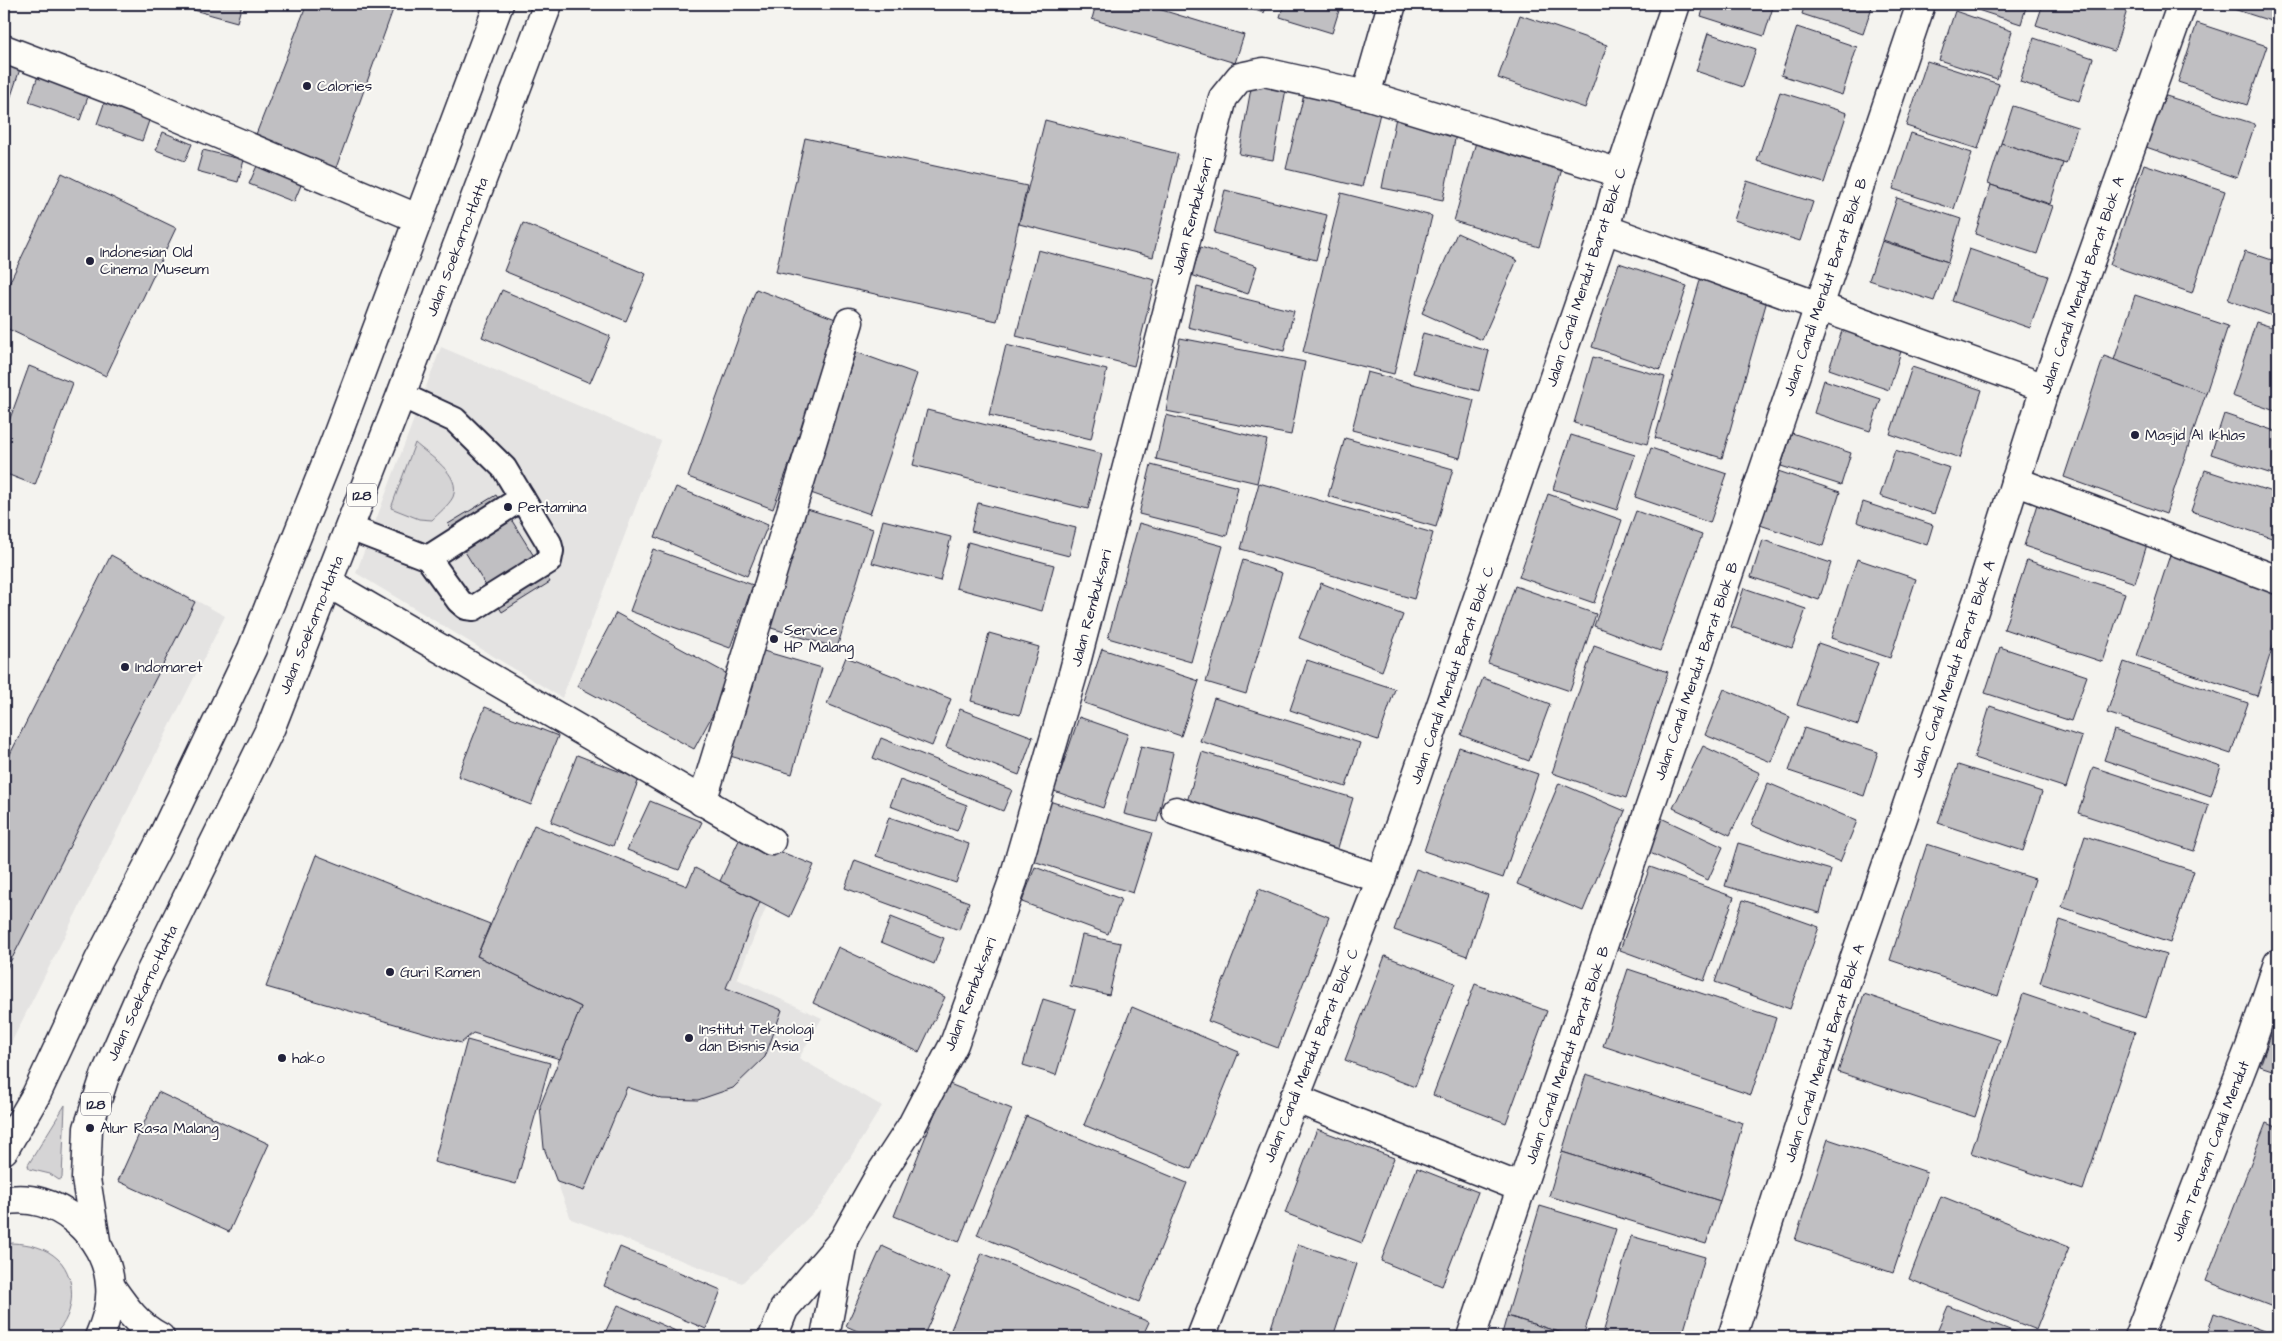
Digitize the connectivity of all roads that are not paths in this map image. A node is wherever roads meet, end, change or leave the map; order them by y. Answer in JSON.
{"nodes":[{"id":1,"x":499,"y":4,"type":"edge"},
{"id":2,"x":548,"y":4,"type":"edge"},
{"id":3,"x":1392,"y":4,"type":"edge"},
{"id":4,"x":1676,"y":4,"type":"edge"},
{"id":5,"x":1921,"y":4,"type":"edge"},
{"id":6,"x":2182,"y":4,"type":"edge"},
{"id":7,"x":4,"y":49,"type":"edge"},
{"id":8,"x":1366,"y":95,"type":"junction"},
{"id":9,"x":1620,"y":173,"type":"junction"},
{"id":10,"x":418,"y":218,"type":"junction"},
{"id":11,"x":1605,"y":229,"type":"junction"},
{"id":12,"x":1818,"y":307,"type":"junction"},
{"id":13,"x":849,"y":322,"type":"dead end"},
{"id":14,"x":2045,"y":388,"type":"junction"},
{"id":15,"x":401,"y":395,"type":"junction"},
{"id":16,"x":2015,"y":480,"type":"junction"},
{"id":17,"x":522,"y":498,"type":"junction"},
{"id":18,"x":350,"y":528,"type":"junction"},
{"id":19,"x":428,"y":558,"type":"junction"},
{"id":20,"x":2278,"y":580,"type":"edge"},
{"id":21,"x":328,"y":583,"type":"junction"},
{"id":22,"x":702,"y":802,"type":"junction"},
{"id":23,"x":1176,"y":811,"type":"dead end"},
{"id":24,"x":771,"y":841,"type":"dead end"},
{"id":25,"x":1381,"y":879,"type":"junction"},
{"id":26,"x":2278,"y":963,"type":"edge"},
{"id":27,"x":1294,"y":1098,"type":"junction"},
{"id":28,"x":4,"y":1150,"type":"edge"},
{"id":29,"x":1522,"y":1188,"type":"junction"},
{"id":30,"x":4,"y":1201,"type":"edge"},
{"id":31,"x":843,"y":1240,"type":"junction"},
{"id":32,"x":96,"y":1241,"type":"junction"},
{"id":33,"x":111,"y":1287,"type":"junction"},
{"id":34,"x":99,"y":1337,"type":"edge"},
{"id":35,"x":160,"y":1337,"type":"edge"},
{"id":36,"x":772,"y":1337,"type":"edge"},
{"id":37,"x":824,"y":1337,"type":"edge"},
{"id":38,"x":1201,"y":1337,"type":"edge"},
{"id":39,"x":1471,"y":1337,"type":"edge"},
{"id":40,"x":1732,"y":1337,"type":"edge"},
{"id":41,"x":2138,"y":1337,"type":"edge"}],
"edges":[{"from":1,"to":10,"type":"street"},
{"from":2,"to":15,"type":"street","name":"Jalan Soekarno-Hatta","number":"128"},
{"from":3,"to":8,"type":"street"},
{"from":4,"to":9,"type":"street","name":"Jalan Candi Mendut Barat Blok C"},
{"from":5,"to":12,"type":"street","name":"Jalan Candi Mendut Barat Blok B"},
{"from":6,"to":14,"type":"street","name":"Jalan Candi Mendut Barat Blok A"},
{"from":7,"to":10,"type":"street"},
{"from":8,"to":9,"type":"street","name":"Jalan Rembuksari"},
{"from":8,"to":31,"type":"street","name":"Jalan Rembuksari"},
{"from":9,"to":11,"type":"street","name":"Jalan Candi Mendut Barat Blok C"},
{"from":10,"to":28,"type":"street"},
{"from":11,"to":12,"type":"street"},
{"from":11,"to":25,"type":"street","name":"Jalan Candi Mendut Barat Blok C"},
{"from":12,"to":14,"type":"street"},
{"from":12,"to":29,"type":"street","name":"Jalan Candi Mendut Barat Blok B"},
{"from":13,"to":22,"type":"street"},
{"from":14,"to":16,"type":"street","name":"Jalan Candi Mendut Barat Blok A"},
{"from":15,"to":17,"type":"lane"},
{"from":15,"to":18,"type":"street","name":"Jalan Soekarno-Hatta","number":"128"},
{"from":16,"to":20,"type":"street"},
{"from":16,"to":40,"type":"street","name":"Jalan Candi Mendut Barat Blok A"},
{"from":17,"to":19,"type":"lane"},
{"from":17,"to":19,"type":"lane"},
{"from":18,"to":19,"type":"lane"},
{"from":18,"to":21,"type":"street","name":"Jalan Soekarno-Hatta","number":"128"},
{"from":21,"to":22,"type":"street"},
{"from":21,"to":32,"type":"street","name":"Jalan Soekarno-Hatta","number":"128"},
{"from":22,"to":24,"type":"street"},
{"from":23,"to":25,"type":"street"},
{"from":25,"to":27,"type":"street","name":"Jalan Candi Mendut Barat Blok C"},
{"from":26,"to":41,"type":"street","name":"Jalan Terusan Candi Mendut"},
{"from":27,"to":29,"type":"street"},
{"from":27,"to":38,"type":"street","name":"Jalan Candi Mendut Barat Blok C"},
{"from":29,"to":39,"type":"street","name":"Jalan Candi Mendut Barat Blok B"},
{"from":30,"to":32,"type":"street","name":"Jalan Soekarno-Hatta","number":"128"},
{"from":31,"to":36,"type":"street","name":"Jalan Rembuksari"},
{"from":31,"to":37,"type":"street","name":"Jalan Rembuksari"},
{"from":32,"to":33,"type":"street","name":"Jalan Soekarno-Hatta","number":"128"},
{"from":33,"to":34,"type":"street","name":"Jalan Soekarno-Hatta","number":"128"},
{"from":33,"to":35,"type":"street","name":"Jalan Soekarno-Hatta","number":"128"}]}
